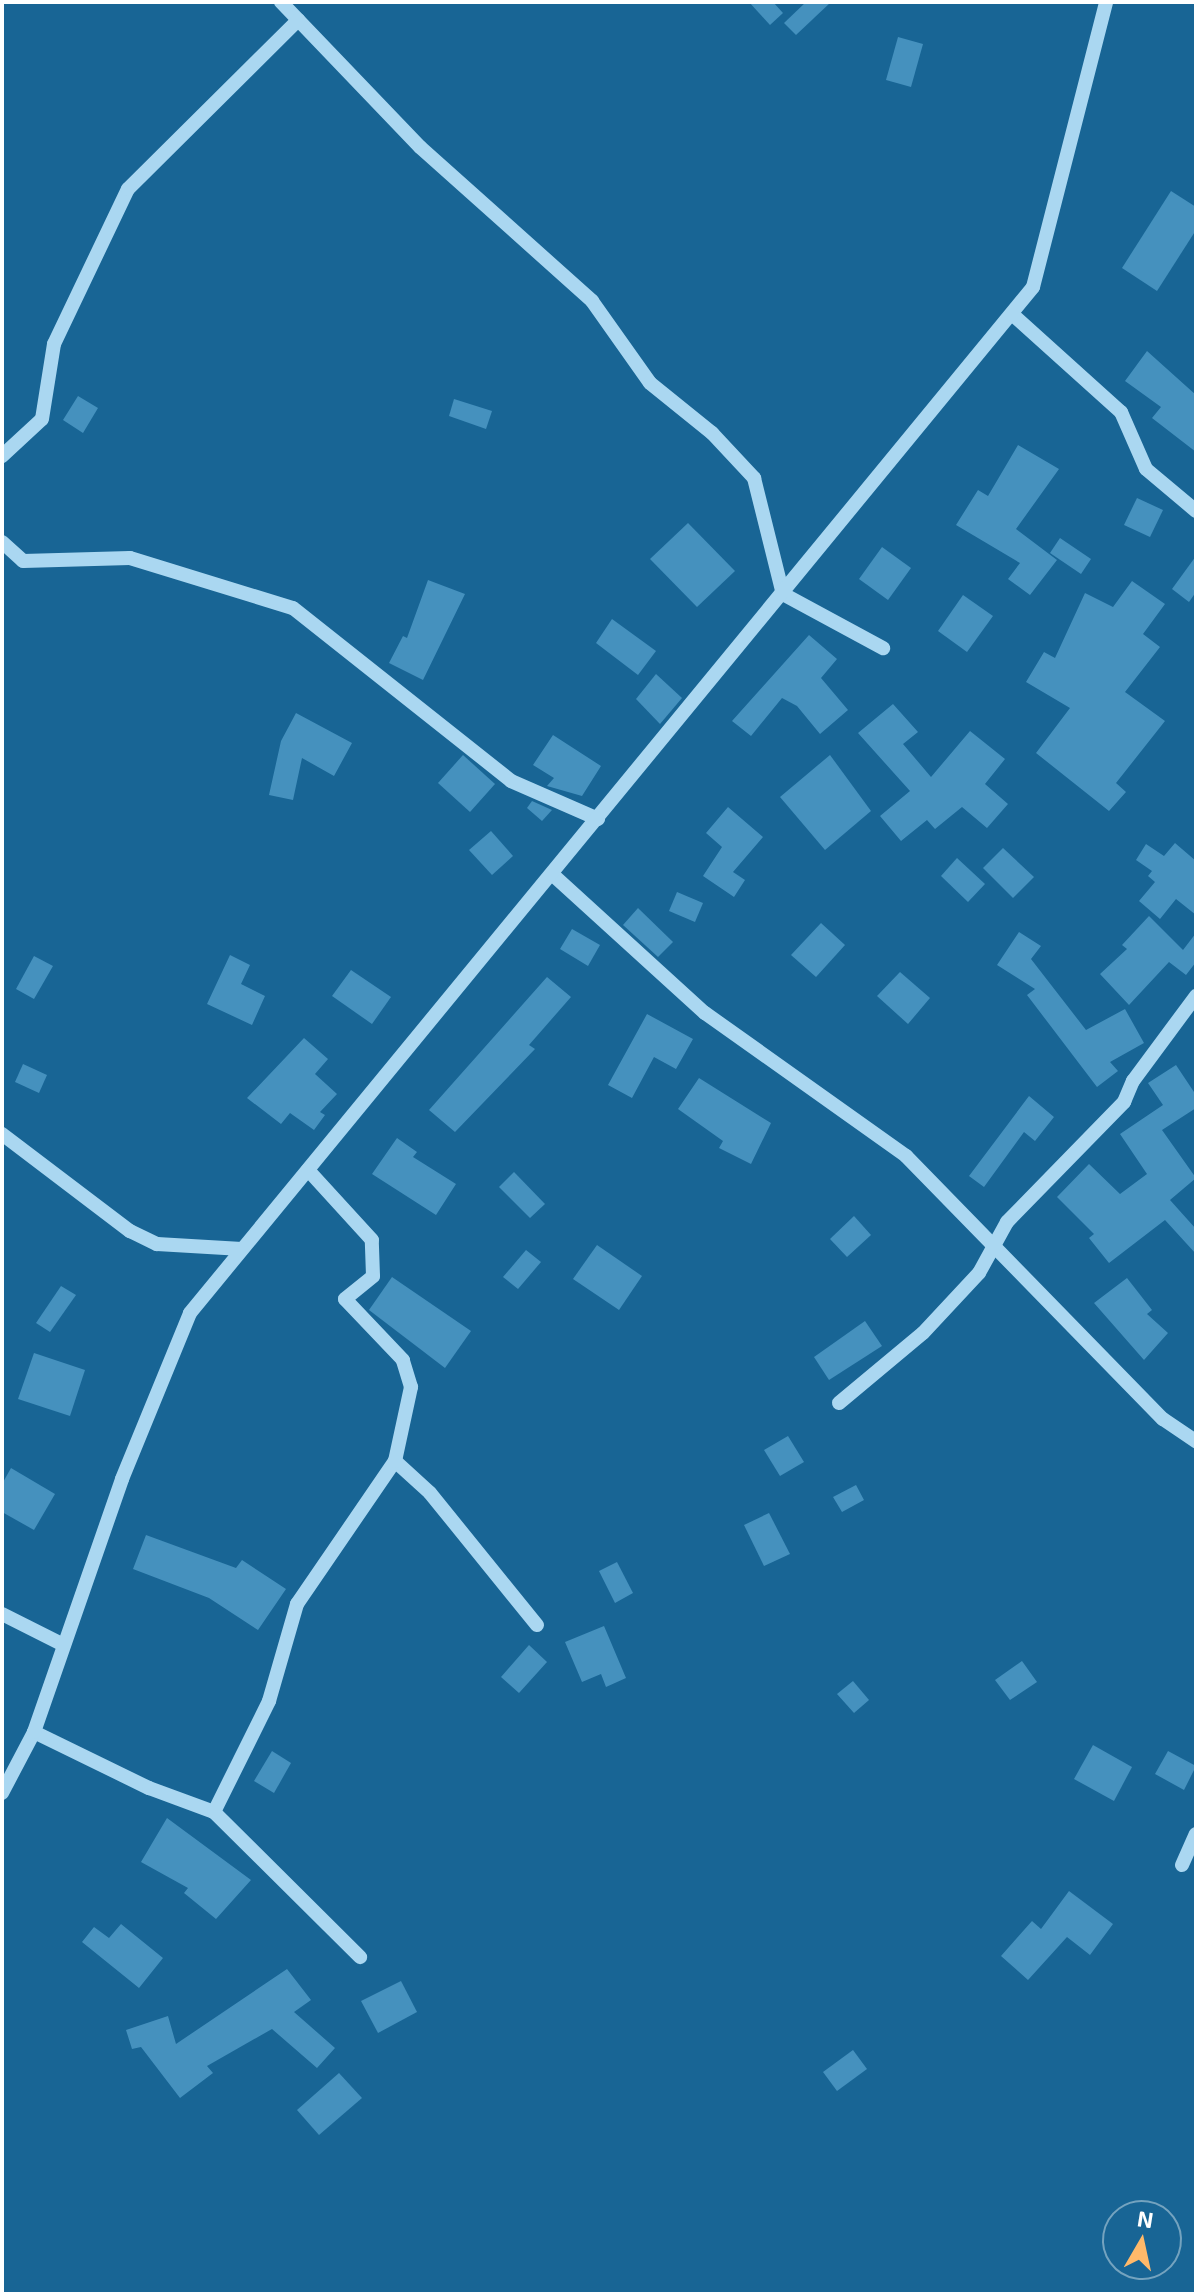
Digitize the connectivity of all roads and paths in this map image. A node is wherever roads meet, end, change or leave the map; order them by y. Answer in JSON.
{"nodes":[{"id":1,"x":281,"y":2,"type":"edge"},
{"id":2,"x":1106,"y":2,"type":"edge"},
{"id":3,"x":298,"y":20,"type":"junction"},
{"id":4,"x":1012,"y":314,"type":"junction"},
{"id":5,"x":2,"y":456,"type":"edge"},
{"id":6,"x":1196,"y":511,"type":"edge"},
{"id":7,"x":2,"y":542,"type":"edge"},
{"id":8,"x":783,"y":594,"type":"junction"},
{"id":9,"x":883,"y":648,"type":"dead end"},
{"id":10,"x":598,"y":819,"type":"junction"},
{"id":11,"x":552,"y":874,"type":"junction"},
{"id":12,"x":1196,"y":996,"type":"edge"},
{"id":13,"x":2,"y":1134,"type":"edge"},
{"id":14,"x":308,"y":1170,"type":"junction"},
{"id":15,"x":991,"y":1245,"type":"junction"},
{"id":16,"x":242,"y":1249,"type":"junction"},
{"id":17,"x":839,"y":1403,"type":"dead end"},
{"id":18,"x":1196,"y":1441,"type":"edge"},
{"id":19,"x":395,"y":1461,"type":"junction"},
{"id":20,"x":2,"y":1614,"type":"edge"},
{"id":21,"x":537,"y":1625,"type":"dead end"},
{"id":22,"x":64,"y":1645,"type":"junction"},
{"id":23,"x":34,"y":1732,"type":"junction"},
{"id":24,"x":2,"y":1793,"type":"edge"},
{"id":25,"x":214,"y":1812,"type":"junction"},
{"id":26,"x":1196,"y":1834,"type":"edge"},
{"id":27,"x":1182,"y":1865,"type":"dead end"},
{"id":28,"x":360,"y":1957,"type":"dead end"}],
"edges":[{"from":1,"to":3,"type":"street"},
{"from":2,"to":4,"type":"street"},
{"from":3,"to":5,"type":"street"},
{"from":3,"to":8,"type":"street"},
{"from":4,"to":6,"type":"street"},
{"from":4,"to":8,"type":"street"},
{"from":7,"to":10,"type":"street"},
{"from":8,"to":9,"type":"street"},
{"from":8,"to":10,"type":"street"},
{"from":10,"to":11,"type":"street"},
{"from":11,"to":14,"type":"street"},
{"from":11,"to":15,"type":"street"},
{"from":12,"to":15,"type":"street"},
{"from":13,"to":16,"type":"street"},
{"from":14,"to":16,"type":"street"},
{"from":14,"to":19,"type":"street"},
{"from":15,"to":17,"type":"street"},
{"from":15,"to":18,"type":"street"},
{"from":16,"to":22,"type":"street"},
{"from":19,"to":21,"type":"street"},
{"from":19,"to":25,"type":"street"},
{"from":20,"to":22,"type":"street"},
{"from":22,"to":23,"type":"street"},
{"from":23,"to":24,"type":"street"},
{"from":23,"to":25,"type":"street"},
{"from":25,"to":28,"type":"street"},
{"from":26,"to":27,"type":"street"}]}
